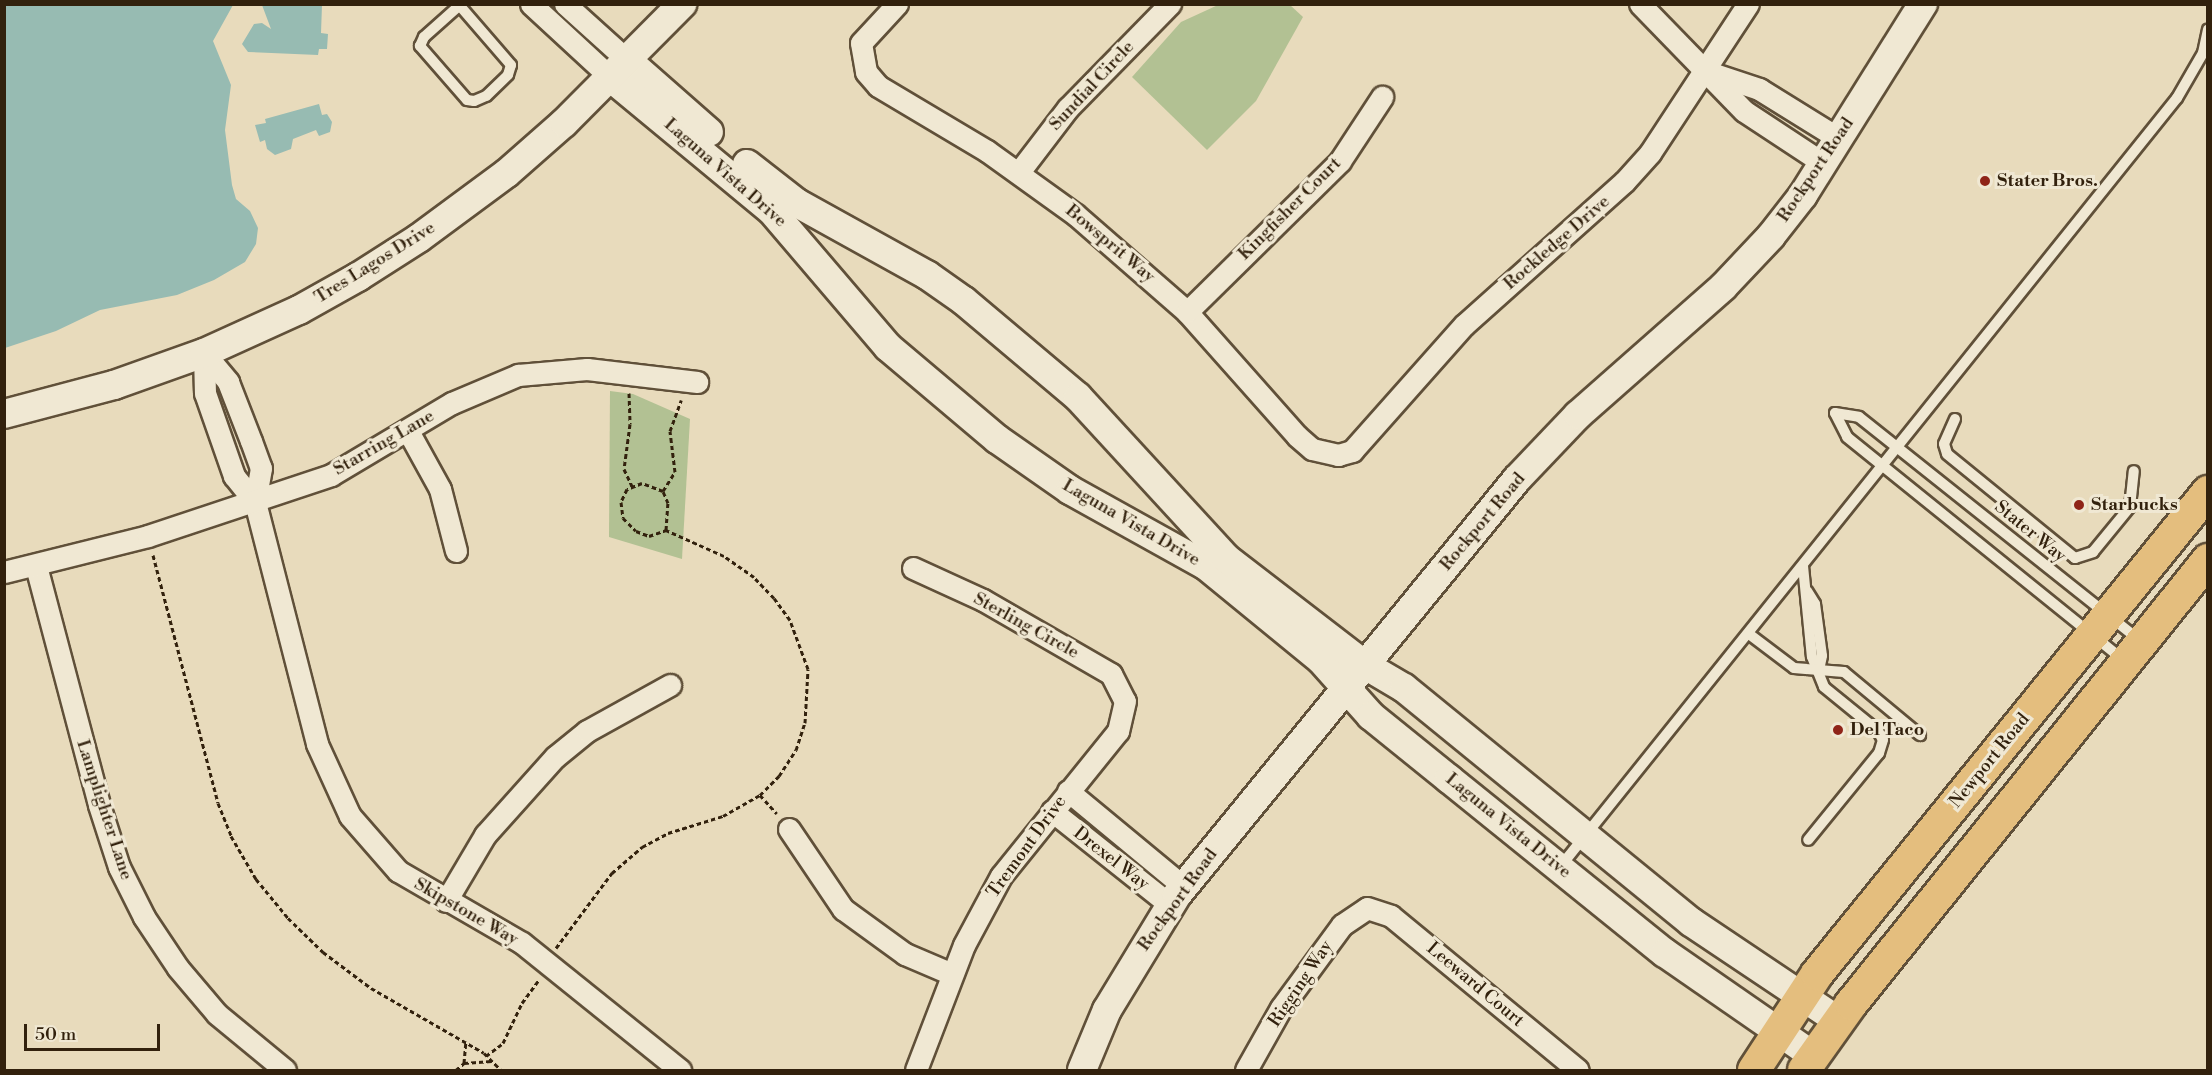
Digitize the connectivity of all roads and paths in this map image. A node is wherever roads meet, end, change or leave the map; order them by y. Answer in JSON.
{"nodes":[{"id":1,"x":531,"y":4,"type":"edge"},
{"id":2,"x":565,"y":4,"type":"edge"},
{"id":3,"x":682,"y":4,"type":"edge"},
{"id":4,"x":897,"y":4,"type":"edge"},
{"id":5,"x":1170,"y":4,"type":"edge"},
{"id":6,"x":1640,"y":4,"type":"edge"},
{"id":7,"x":1748,"y":4,"type":"edge"},
{"id":8,"x":1923,"y":4,"type":"edge"},
{"id":9,"x":460,"y":5,"type":"edge"},
{"id":10,"x":2208,"y":30,"type":"edge"},
{"id":11,"x":2205,"y":52,"type":"edge"},
{"id":12,"x":619,"y":69,"type":"junction"},
{"id":13,"x":1706,"y":72,"type":"junction"},
{"id":14,"x":1382,"y":97,"type":"dead end"},
{"id":15,"x":1774,"y":99,"type":"junction"},
{"id":16,"x":1760,"y":121,"type":"junction"},
{"id":17,"x":1838,"y":138,"type":"junction"},
{"id":18,"x":1823,"y":163,"type":"junction"},
{"id":19,"x":1018,"y":172,"type":"junction"},
{"id":20,"x":1187,"y":312,"type":"junction"},
{"id":21,"x":204,"y":353,"type":"junction"},
{"id":22,"x":628,"y":374,"type":"junction"},
{"id":23,"x":692,"y":382,"type":"joint"},
{"id":24,"x":4,"y":414,"type":"edge"},
{"id":25,"x":1954,"y":418,"type":"dead end"},
{"id":26,"x":408,"y":431,"type":"junction"},
{"id":27,"x":1897,"y":448,"type":"junction"},
{"id":28,"x":1338,"y":455,"type":"joint"},
{"id":29,"x":1884,"y":465,"type":"junction"},
{"id":30,"x":2134,"y":471,"type":"dead end"},
{"id":31,"x":632,"y":487,"type":"junction"},
{"id":32,"x":663,"y":491,"type":"junction"},
{"id":33,"x":2208,"y":492,"type":"edge"},
{"id":34,"x":255,"y":502,"type":"junction"},
{"id":35,"x":666,"y":530,"type":"junction"},
{"id":36,"x":148,"y":536,"type":"junction"},
{"id":37,"x":456,"y":551,"type":"dead end"},
{"id":38,"x":2208,"y":560,"type":"edge"},
{"id":39,"x":36,"y":566,"type":"junction"},
{"id":40,"x":1803,"y":566,"type":"junction"},
{"id":41,"x":913,"y":568,"type":"dead end"},
{"id":42,"x":4,"y":572,"type":"edge"},
{"id":43,"x":2100,"y":625,"type":"junction"},
{"id":44,"x":1749,"y":634,"type":"junction"},
{"id":45,"x":2134,"y":652,"type":"junction"},
{"id":46,"x":1365,"y":665,"type":"junction"},
{"id":47,"x":1819,"y":670,"type":"junction"},
{"id":48,"x":670,"y":685,"type":"dead end"},
{"id":49,"x":1346,"y":689,"type":"junction"},
{"id":50,"x":1125,"y":701,"type":"joint"},
{"id":51,"x":1920,"y":735,"type":"dead end"},
{"id":52,"x":1068,"y":791,"type":"junction"},
{"id":53,"x":760,"y":795,"type":"junction"},
{"id":54,"x":1052,"y":811,"type":"junction"},
{"id":55,"x":789,"y":829,"type":"joint"},
{"id":56,"x":1123,"y":836,"type":"junction"},
{"id":57,"x":1585,"y":836,"type":"junction"},
{"id":58,"x":1808,"y":840,"type":"dead end"},
{"id":59,"x":1107,"y":856,"type":"junction"},
{"id":60,"x":1559,"y":868,"type":"junction"},
{"id":61,"x":1177,"y":896,"type":"junction"},
{"id":62,"x":446,"y":901,"type":"junction"},
{"id":63,"x":1367,"y":908,"type":"joint"},
{"id":64,"x":548,"y":965,"type":"junction"},
{"id":65,"x":952,"y":974,"type":"junction"},
{"id":66,"x":1802,"y":996,"type":"junction"},
{"id":67,"x":1839,"y":1021,"type":"junction"},
{"id":68,"x":1776,"y":1033,"type":"junction"},
{"id":69,"x":466,"y":1041,"type":"junction"},
{"id":70,"x":486,"y":1056,"type":"junction"},
{"id":71,"x":492,"y":1061,"type":"junction"},
{"id":72,"x":464,"y":1063,"type":"junction"},
{"id":73,"x":1809,"y":1063,"type":"edge"},
{"id":74,"x":285,"y":1071,"type":"edge"},
{"id":75,"x":456,"y":1071,"type":"edge"},
{"id":76,"x":501,"y":1071,"type":"edge"},
{"id":77,"x":680,"y":1071,"type":"edge"},
{"id":78,"x":916,"y":1071,"type":"edge"},
{"id":79,"x":1082,"y":1071,"type":"edge"},
{"id":80,"x":1246,"y":1071,"type":"edge"},
{"id":81,"x":1578,"y":1071,"type":"edge"},
{"id":82,"x":1754,"y":1071,"type":"edge"}],
"edges":[{"from":1,"to":12,"type":"street","name":"Laguna Vista Drive"},
{"from":2,"to":12,"type":"street","name":"Laguna Vista Drive"},
{"from":3,"to":12,"type":"street","name":"Tres Lagos Drive"},
{"from":4,"to":19,"type":"street","name":"Bowsprit Way"},
{"from":5,"to":19,"type":"street","name":"Sundial Circle"},
{"from":6,"to":13,"type":"street"},
{"from":7,"to":13,"type":"street","name":"Rockledge Drive"},
{"from":8,"to":17,"type":"street","name":"Rockport Road"},
{"from":9,"to":9,"type":"lane"},
{"from":10,"to":11,"type":"lane"},
{"from":11,"to":27,"type":"lane"},
{"from":12,"to":21,"type":"street","name":"Tres Lagos Drive"},
{"from":12,"to":46,"type":"street","name":"Laguna Vista Drive"},
{"from":12,"to":49,"type":"street","name":"Laguna Vista Drive"},
{"from":13,"to":15,"type":"street"},
{"from":13,"to":16,"type":"street"},
{"from":13,"to":28,"type":"street","name":"Rockledge Drive"},
{"from":14,"to":20,"type":"street","name":"Kingfisher Court"},
{"from":15,"to":16,"type":"street"},
{"from":15,"to":17,"type":"street"},
{"from":16,"to":18,"type":"street"},
{"from":17,"to":18,"type":"street","name":"Rockport Road"},
{"from":18,"to":46,"type":"street","name":"Rockport Road"},
{"from":19,"to":20,"type":"street","name":"Bowsprit Way"},
{"from":20,"to":28,"type":"street","name":"Bowsprit Way"},
{"from":21,"to":24,"type":"street","name":"Tres Lagos Drive"},
{"from":21,"to":34,"type":"street","name":"Skipstone Way"},
{"from":22,"to":23,"type":"street","name":"Starring Lane"},
{"from":22,"to":26,"type":"street","name":"Starring Lane"},
{"from":22,"to":31,"type":"path"},
{"from":23,"to":32,"type":"path"},
{"from":25,"to":30,"type":"lane"},
{"from":26,"to":34,"type":"street","name":"Starring Lane"},
{"from":26,"to":37,"type":"street"},
{"from":27,"to":29,"type":"lane"},
{"from":27,"to":29,"type":"lane","name":"Stater Way"},
{"from":27,"to":43,"type":"lane","name":"Stater Way"},
{"from":29,"to":40,"type":"lane"},
{"from":29,"to":43,"type":"lane","name":"Stater Way"},
{"from":31,"to":32,"type":"path"},
{"from":31,"to":35,"type":"path"},
{"from":32,"to":35,"type":"path"},
{"from":33,"to":43,"type":"main road","name":"Newport Road"},
{"from":34,"to":36,"type":"street","name":"Starring Lane"},
{"from":34,"to":62,"type":"street","name":"Skipstone Way"},
{"from":35,"to":53,"type":"path"},
{"from":36,"to":39,"type":"street","name":"Starring Lane"},
{"from":36,"to":69,"type":"path"},
{"from":38,"to":45,"type":"main road"},
{"from":39,"to":42,"type":"street","name":"Starring Lane"},
{"from":39,"to":74,"type":"street","name":"Lamplighter Lane"},
{"from":40,"to":44,"type":"lane"},
{"from":40,"to":47,"type":"lane"},
{"from":41,"to":50,"type":"street","name":"Sterling Circle"},
{"from":43,"to":45,"type":"lane","name":"Stater Way"},
{"from":43,"to":45,"type":"lane","name":"Stater Way"},
{"from":43,"to":66,"type":"main road","name":"Newport Road"},
{"from":44,"to":47,"type":"lane"},
{"from":44,"to":57,"type":"lane"},
{"from":45,"to":67,"type":"main road"},
{"from":46,"to":49,"type":"street","name":"Rockport Road"},
{"from":46,"to":57,"type":"street","name":"Laguna Vista Drive"},
{"from":47,"to":51,"type":"lane"},
{"from":47,"to":58,"type":"lane"},
{"from":48,"to":62,"type":"street"},
{"from":49,"to":60,"type":"street","name":"Laguna Vista Drive"},
{"from":49,"to":61,"type":"street","name":"Rockport Road"},
{"from":50,"to":52,"type":"street","name":"Tremont Drive"},
{"from":52,"to":54,"type":"street","name":"Tremont Drive"},
{"from":52,"to":56,"type":"street","name":"Drexel Way"},
{"from":53,"to":55,"type":"path"},
{"from":53,"to":64,"type":"path"},
{"from":54,"to":59,"type":"street","name":"Drexel Way"},
{"from":54,"to":65,"type":"street","name":"Tremont Drive"},
{"from":55,"to":65,"type":"street"},
{"from":56,"to":59,"type":"street"},
{"from":56,"to":61,"type":"street","name":"Drexel Way"},
{"from":57,"to":60,"type":"lane"},
{"from":57,"to":66,"type":"street","name":"Laguna Vista Drive"},
{"from":59,"to":61,"type":"street","name":"Drexel Way"},
{"from":60,"to":68,"type":"street","name":"Laguna Vista Drive"},
{"from":61,"to":79,"type":"street","name":"Rockport Road"},
{"from":62,"to":64,"type":"street","name":"Skipstone Way"},
{"from":63,"to":80,"type":"street","name":"Rigging Way"},
{"from":63,"to":81,"type":"street","name":"Leeward Court"},
{"from":64,"to":70,"type":"path"},
{"from":64,"to":77,"type":"street","name":"Skipstone Way"},
{"from":65,"to":78,"type":"street","name":"Tremont Drive"},
{"from":66,"to":67,"type":"street","name":"Laguna Vista Drive"},
{"from":66,"to":68,"type":"main road","name":"Newport Road"},
{"from":67,"to":73,"type":"main road"},
{"from":68,"to":73,"type":"street","name":"Laguna Vista Drive"},
{"from":68,"to":82,"type":"main road","name":"Newport Road"},
{"from":69,"to":70,"type":"path"},
{"from":69,"to":72,"type":"path"},
{"from":70,"to":71,"type":"path"},
{"from":71,"to":72,"type":"path"},
{"from":71,"to":76,"type":"path"},
{"from":72,"to":75,"type":"path"}]}
